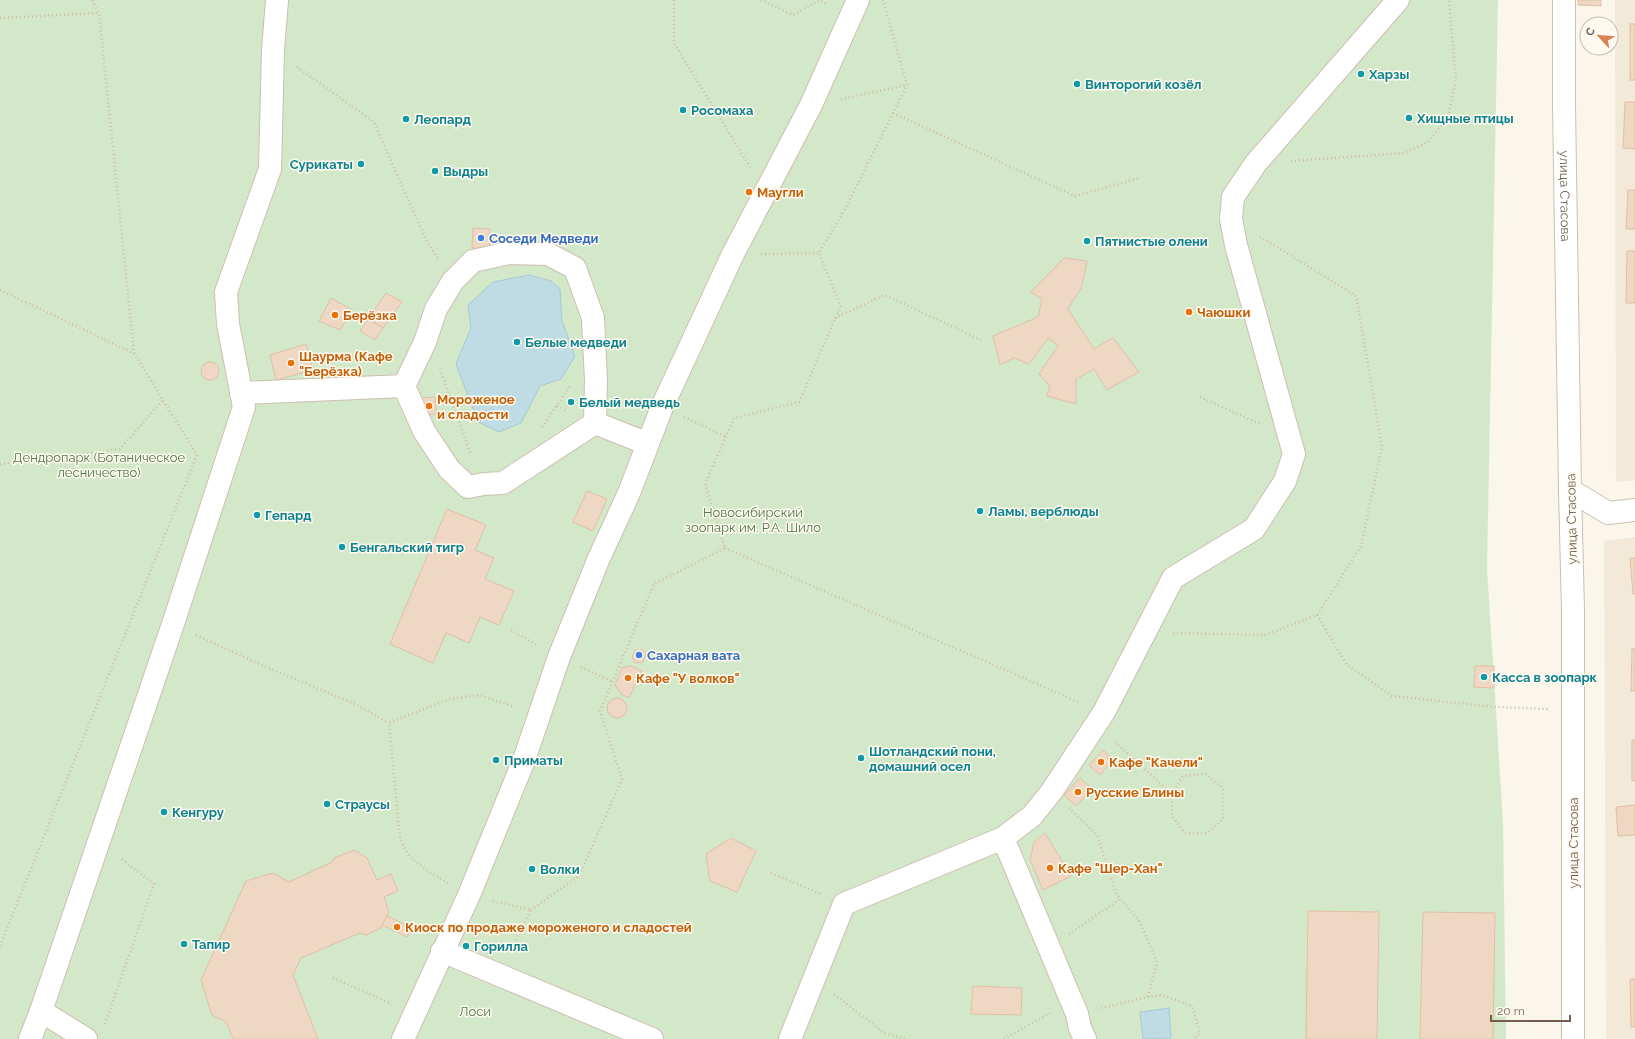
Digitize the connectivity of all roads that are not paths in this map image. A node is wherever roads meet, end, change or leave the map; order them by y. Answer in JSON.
{"nodes":[{"id":1,"x":277,"y":0,"type":"edge"},
{"id":2,"x":1398,"y":0,"type":"edge"},
{"id":3,"x":1564,"y":0,"type":"edge"},
{"id":4,"x":854,"y":8,"type":"edge"},
{"id":5,"x":404,"y":386,"type":"junction"},
{"id":6,"x":241,"y":393,"type":"junction"},
{"id":7,"x":595,"y":424,"type":"junction"},
{"id":8,"x":648,"y":444,"type":"junction"},
{"id":9,"x":1570,"y":490,"type":"junction"},
{"id":10,"x":1635,"y":510,"type":"edge"},
{"id":11,"x":1004,"y":838,"type":"junction"},
{"id":12,"x":442,"y":951,"type":"junction"},
{"id":13,"x":41,"y":1011,"type":"junction"},
{"id":14,"x":30,"y":1039,"type":"edge"},
{"id":15,"x":86,"y":1039,"type":"edge"},
{"id":16,"x":403,"y":1039,"type":"edge"},
{"id":17,"x":652,"y":1039,"type":"edge"},
{"id":18,"x":790,"y":1039,"type":"edge"},
{"id":19,"x":1085,"y":1039,"type":"edge"},
{"id":20,"x":1573,"y":1039,"type":"edge"}],
"edges":[{"from":1,"to":6,"type":"street"},
{"from":2,"to":11,"type":"street"},
{"from":3,"to":9,"type":"street","name":"улица Стасова"},
{"from":4,"to":8,"type":"street"},
{"from":5,"to":6,"type":"street"},
{"from":5,"to":7,"type":"street"},
{"from":5,"to":7,"type":"street"},
{"from":6,"to":13,"type":"street"},
{"from":7,"to":8,"type":"street"},
{"from":8,"to":12,"type":"street"},
{"from":9,"to":10,"type":"street"},
{"from":9,"to":20,"type":"street","name":"улица Стасова"},
{"from":11,"to":18,"type":"street"},
{"from":11,"to":19,"type":"street"},
{"from":12,"to":16,"type":"street"},
{"from":12,"to":17,"type":"street"},
{"from":13,"to":14,"type":"street"},
{"from":13,"to":15,"type":"street"}]}
